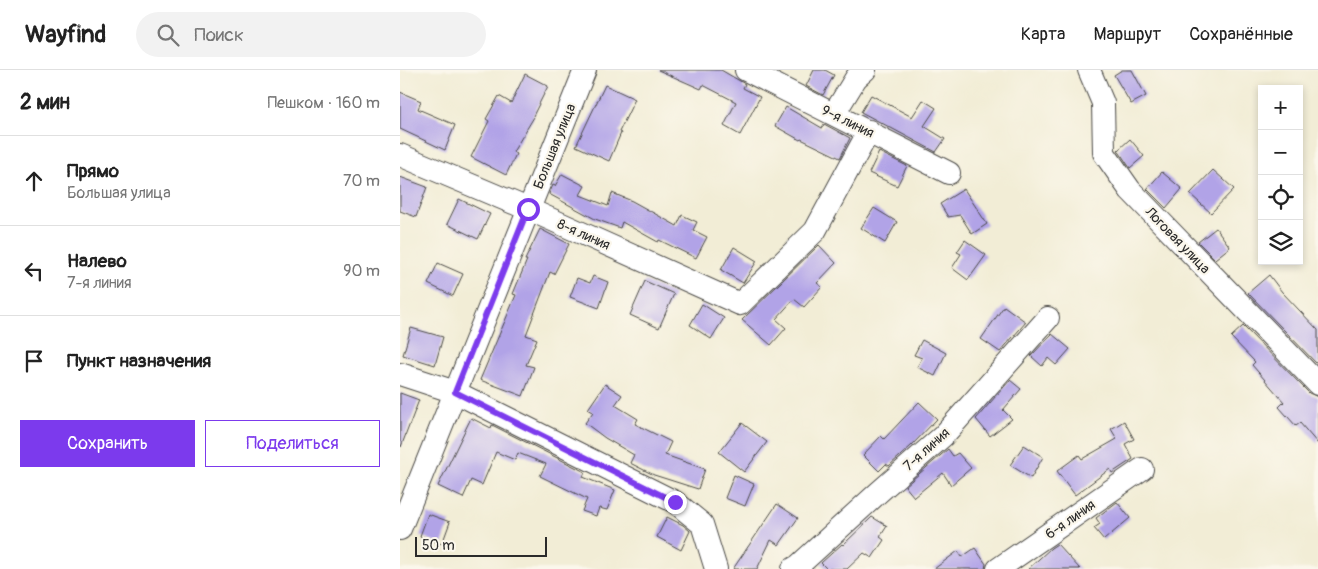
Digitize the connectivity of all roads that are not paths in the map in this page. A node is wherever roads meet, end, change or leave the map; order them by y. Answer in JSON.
{"nodes":[{"id":1,"x":585,"y":70,"type":"edge"},
{"id":2,"x":746,"y":70,"type":"edge"},
{"id":3,"x":865,"y":70,"type":"edge"},
{"id":4,"x":1089,"y":70,"type":"edge"},
{"id":5,"x":834,"y":114,"type":"junction"},
{"id":6,"x":868,"y":132,"type":"junction"},
{"id":7,"x":400,"y":155,"type":"edge"},
{"id":8,"x":949,"y":172,"type":"dead end"},
{"id":9,"x":528,"y":209,"type":"junction"},
{"id":10,"x":1048,"y":318,"type":"dead end"},
{"id":11,"x":400,"y":374,"type":"edge"},
{"id":12,"x":1318,"y":384,"type":"edge"},
{"id":13,"x":455,"y":392,"type":"junction"},
{"id":14,"x":1142,"y":469,"type":"dead end"},
{"id":15,"x":400,"y":529,"type":"edge"},
{"id":16,"x":716,"y":569,"type":"edge"},
{"id":17,"x":793,"y":569,"type":"edge"},
{"id":18,"x":998,"y":569,"type":"edge"}],
"edges":[{"from":1,"to":9,"type":"street","name":"Большая улица"},
{"from":2,"to":5,"type":"street","name":"9-я линия"},
{"from":3,"to":5,"type":"street"},
{"from":4,"to":12,"type":"street","name":"Логовая улица"},
{"from":5,"to":6,"type":"street","name":"9-я линия"},
{"from":6,"to":8,"type":"street","name":"9-я линия"},
{"from":6,"to":9,"type":"street","name":"8-я линия"},
{"from":7,"to":9,"type":"street","name":"8-я линия"},
{"from":9,"to":13,"type":"street","name":"Большая улица"},
{"from":10,"to":17,"type":"street","name":"7-я линия"},
{"from":11,"to":13,"type":"street"},
{"from":13,"to":15,"type":"street","name":"Большая улица"},
{"from":13,"to":16,"type":"street"},
{"from":14,"to":18,"type":"street","name":"6-я линия"}]}
